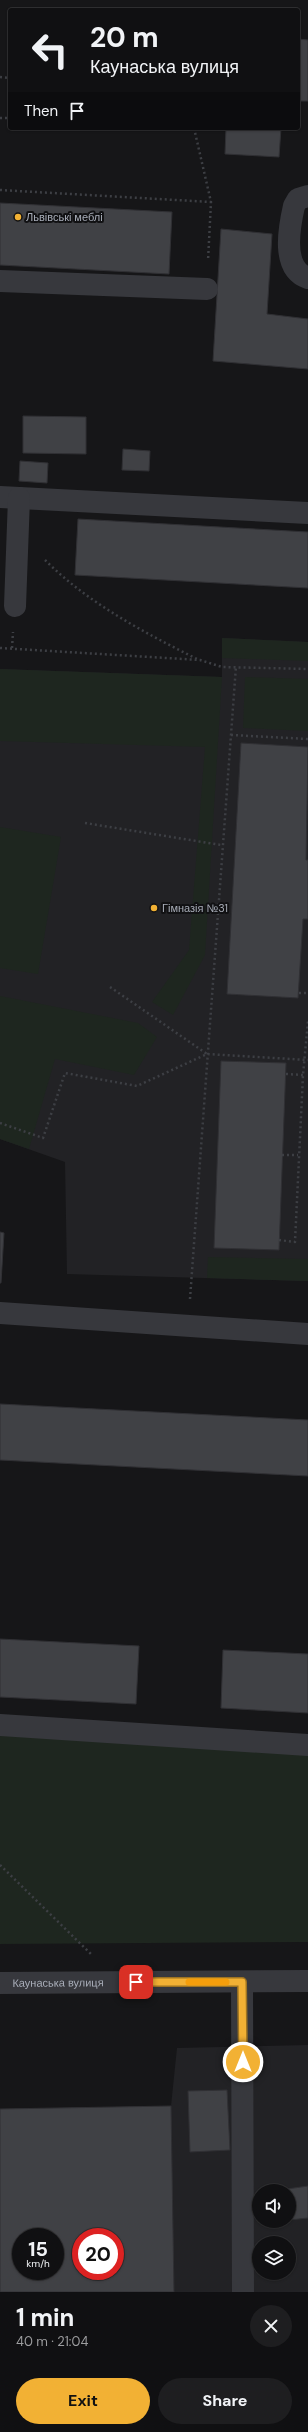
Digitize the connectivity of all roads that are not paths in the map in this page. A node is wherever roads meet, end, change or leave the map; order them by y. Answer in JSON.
{"nodes":[{"id":1,"x":308,"y":196,"type":"edge"},
{"id":2,"x":308,"y":278,"type":"edge"},
{"id":3,"x":0,"y":282,"type":"edge"},
{"id":4,"x":207,"y":289,"type":"road end"},
{"id":5,"x":9,"y":498,"type":"edge"},
{"id":6,"x":308,"y":513,"type":"edge"},
{"id":7,"x":15,"y":606,"type":"dead end"},
{"id":8,"x":0,"y":1313,"type":"edge"},
{"id":9,"x":308,"y":1334,"type":"edge"},
{"id":10,"x":0,"y":1725,"type":"edge"},
{"id":11,"x":308,"y":1744,"type":"edge"},
{"id":12,"x":242,"y":1982,"type":"junction"},
{"id":13,"x":308,"y":1982,"type":"edge"},
{"id":14,"x":0,"y":1983,"type":"edge"},
{"id":15,"x":243,"y":2292,"type":"edge"}],
"edges":[{"from":1,"to":2,"type":"street"},
{"from":3,"to":4,"type":"street"},
{"from":5,"to":6,"type":"street"},
{"from":5,"to":7,"type":"street"},
{"from":8,"to":9,"type":"street"},
{"from":10,"to":11,"type":"street"},
{"from":12,"to":13,"type":"street","name":"Каунаська вулиця"},
{"from":12,"to":14,"type":"street","name":"Каунаська вулиця"},
{"from":12,"to":15,"type":"street"}]}
